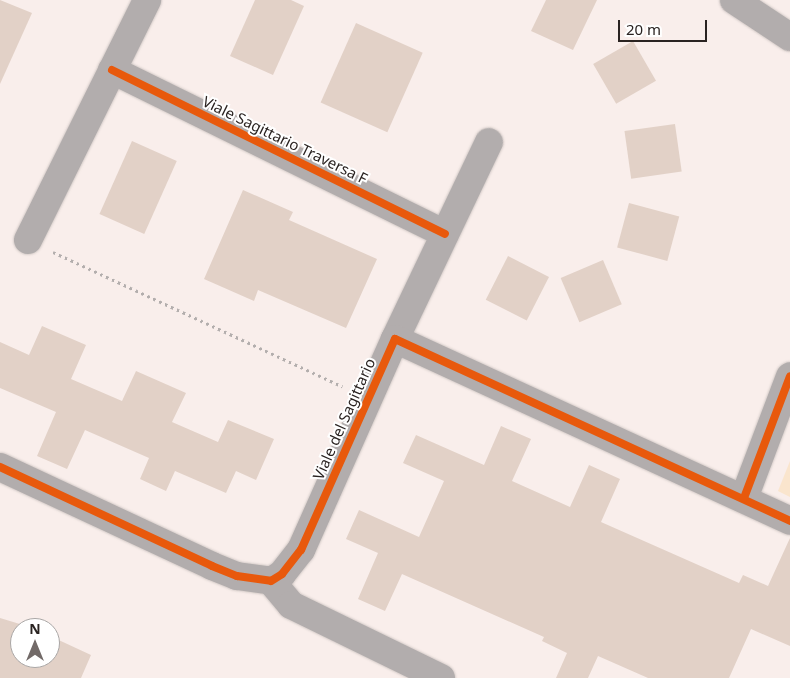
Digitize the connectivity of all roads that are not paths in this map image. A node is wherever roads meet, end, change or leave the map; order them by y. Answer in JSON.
{"nodes":[{"id":1,"x":147,"y":0,"type":"edge"},
{"id":2,"x":734,"y":0,"type":"edge"},
{"id":3,"x":790,"y":36,"type":"edge"},
{"id":4,"x":112,"y":70,"type":"junction"},
{"id":5,"x":489,"y":142,"type":"dead end"},
{"id":6,"x":445,"y":234,"type":"junction"},
{"id":7,"x":28,"y":240,"type":"road end"},
{"id":8,"x":395,"y":339,"type":"junction"},
{"id":9,"x":790,"y":376,"type":"edge"},
{"id":10,"x":0,"y":466,"type":"edge"},
{"id":11,"x":744,"y":498,"type":"junction"},
{"id":12,"x":790,"y":521,"type":"edge"},
{"id":13,"x":271,"y":581,"type":"junction"},
{"id":14,"x":441,"y":678,"type":"edge"}],
"edges":[{"from":1,"to":4,"type":"street"},
{"from":2,"to":3,"type":"street"},
{"from":4,"to":6,"type":"street","name":"Viale Sagittario Traversa F"},
{"from":4,"to":7,"type":"street"},
{"from":5,"to":6,"type":"street"},
{"from":6,"to":8,"type":"street"},
{"from":8,"to":11,"type":"street"},
{"from":8,"to":13,"type":"street","name":"Viale del Sagittario"},
{"from":9,"to":11,"type":"street"},
{"from":10,"to":13,"type":"street"},
{"from":11,"to":12,"type":"street"},
{"from":13,"to":14,"type":"street"}]}
